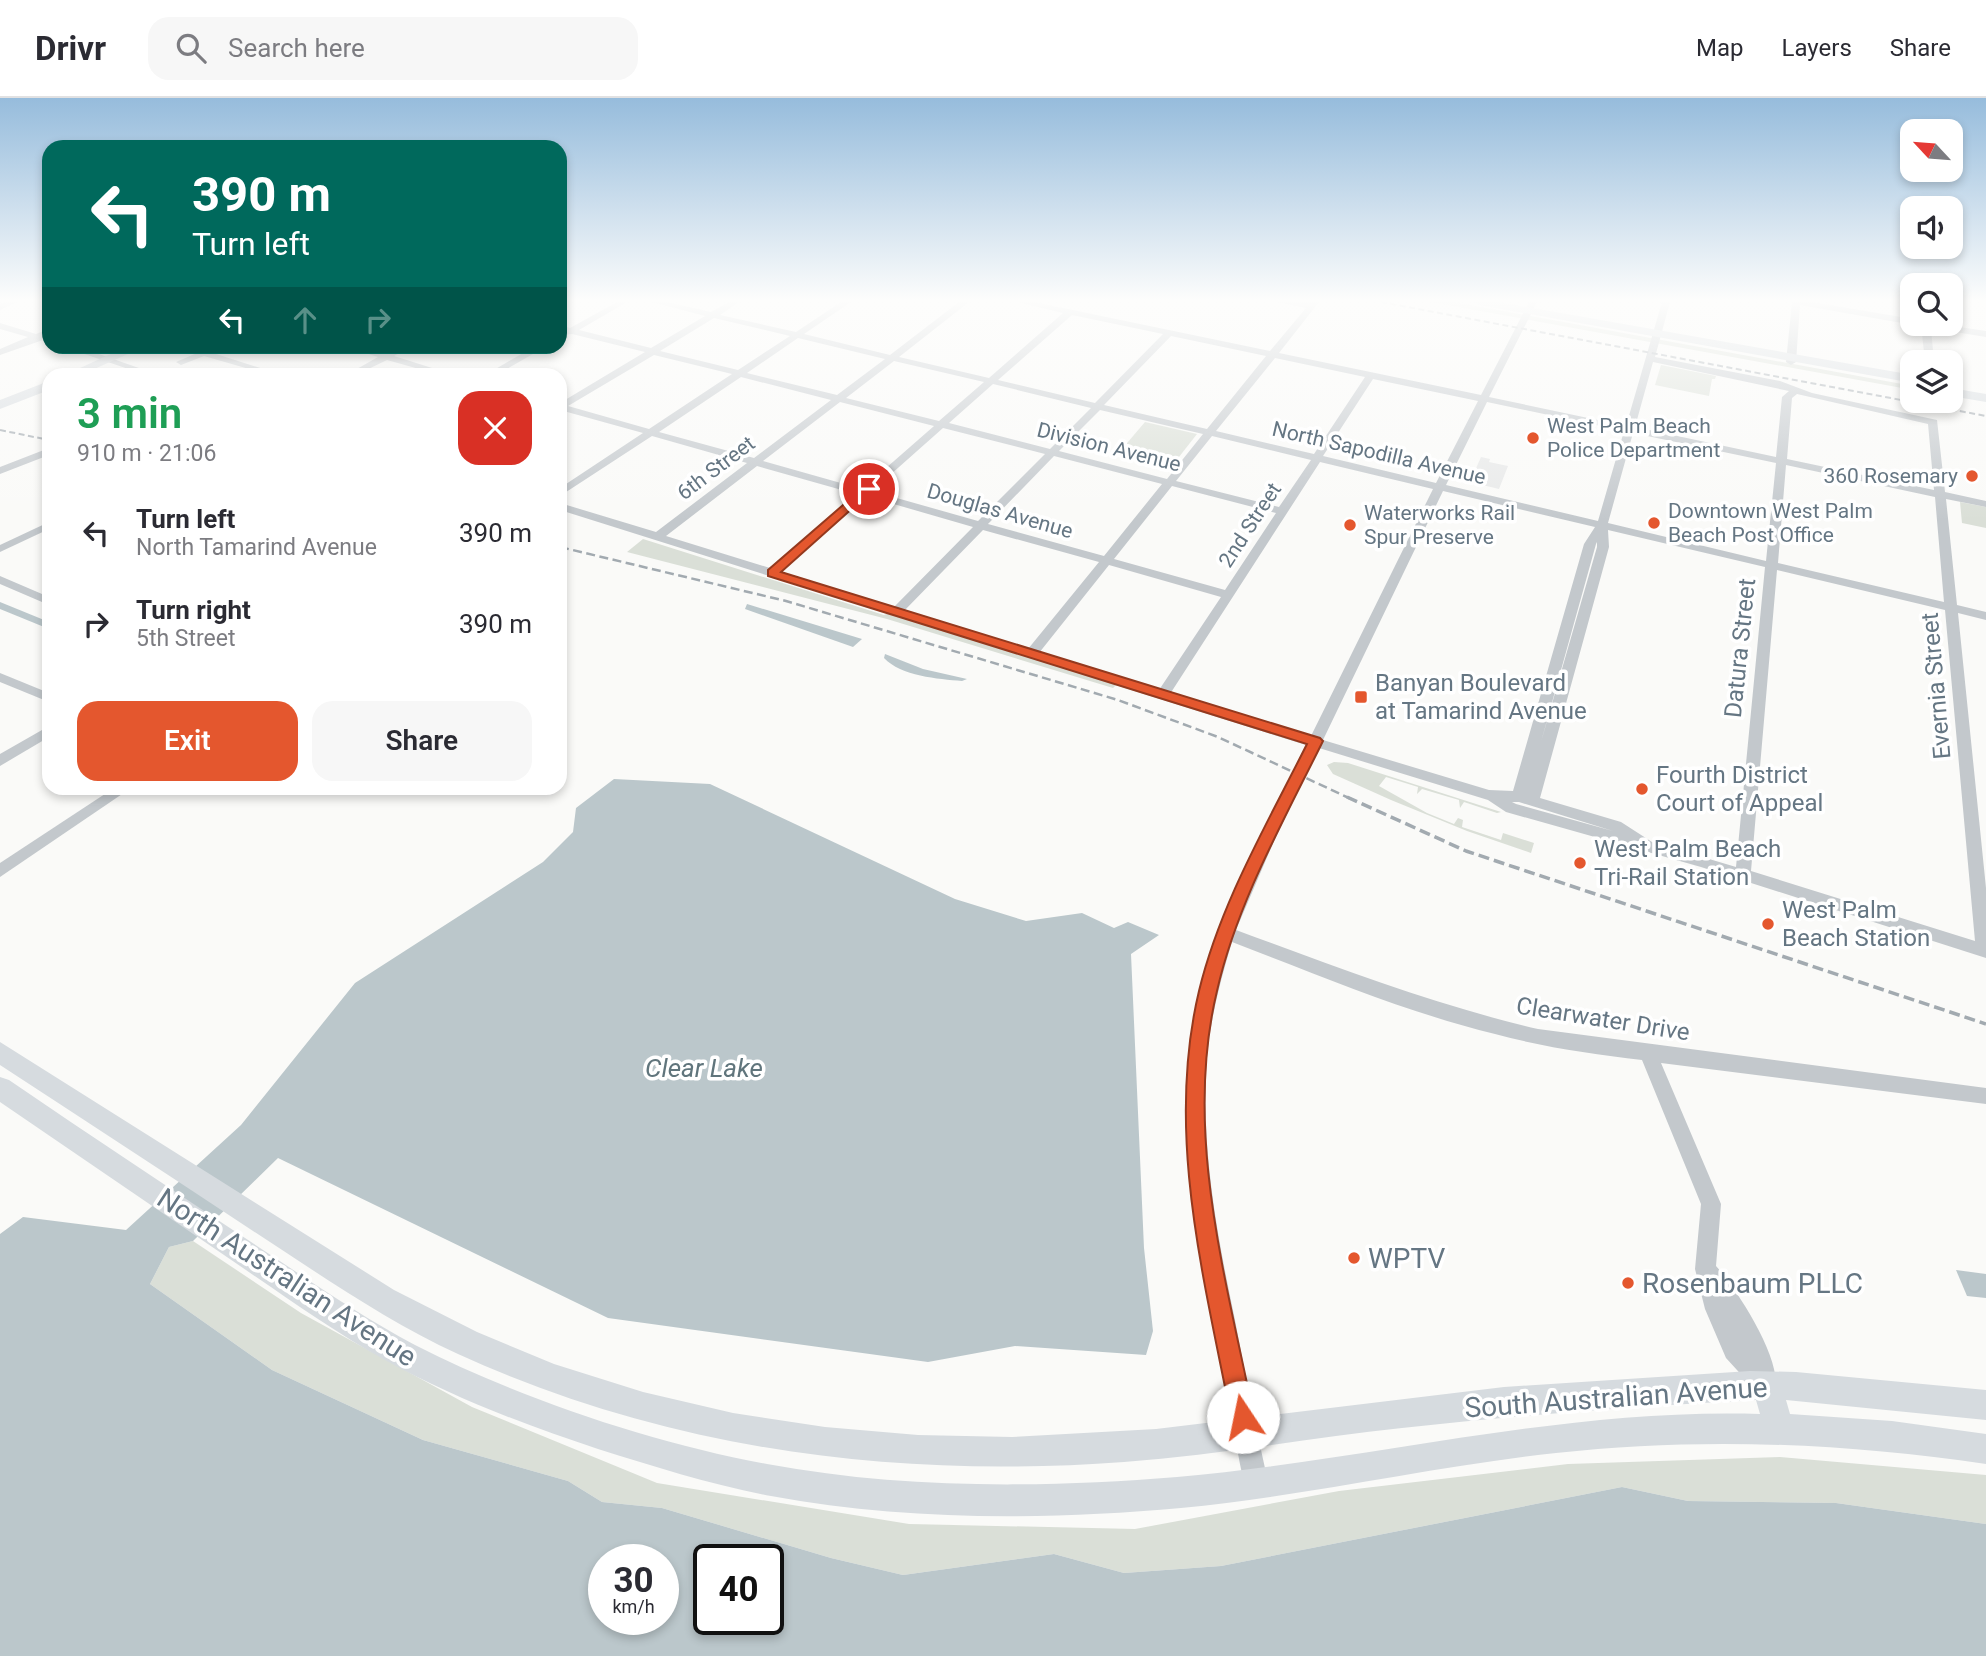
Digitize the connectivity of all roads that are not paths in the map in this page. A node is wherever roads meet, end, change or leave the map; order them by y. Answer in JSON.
{"nodes":[{"id":1,"x":614,"y":375,"type":"edge"},
{"id":2,"x":739,"y":375,"type":"edge"},
{"id":3,"x":743,"y":375,"type":"edge"},
{"id":4,"x":870,"y":375,"type":"edge"},
{"id":5,"x":963,"y":375,"type":"edge"},
{"id":6,"x":997,"y":375,"type":"edge"},
{"id":7,"x":1129,"y":375,"type":"edge"},
{"id":8,"x":1257,"y":375,"type":"edge"},
{"id":9,"x":1371,"y":375,"type":"joint"},
{"id":10,"x":1494,"y":375,"type":"edge"},
{"id":11,"x":1646,"y":375,"type":"edge"},
{"id":12,"x":1732,"y":375,"type":"edge"},
{"id":13,"x":1866,"y":375,"type":"edge"},
{"id":14,"x":990,"y":381,"type":"junction"},
{"id":15,"x":1900,"y":381,"type":"edge"},
{"id":16,"x":42,"y":388,"type":"edge"},
{"id":17,"x":1963,"y":388,"type":"edge"},
{"id":18,"x":1795,"y":390,"type":"junction"},
{"id":19,"x":1986,"y":393,"type":"edge"},
{"id":20,"x":1963,"y":394,"type":"edge"},
{"id":21,"x":1482,"y":398,"type":"junction"},
{"id":22,"x":1986,"y":398,"type":"edge"},
{"id":23,"x":839,"y":399,"type":"junction"},
{"id":24,"x":567,"y":403,"type":"edge"},
{"id":25,"x":0,"y":405,"type":"edge"},
{"id":26,"x":1098,"y":407,"type":"junction"},
{"id":27,"x":567,"y":409,"type":"edge"},
{"id":28,"x":942,"y":425,"type":"junction"},
{"id":29,"x":1630,"y":429,"type":"junction"},
{"id":30,"x":1210,"y":432,"type":"junction"},
{"id":31,"x":651,"y":433,"type":"junction"},
{"id":32,"x":42,"y":453,"type":"edge"},
{"id":33,"x":1052,"y":453,"type":"junction"},
{"id":34,"x":1317,"y":458,"type":"junction"},
{"id":35,"x":1781,"y":461,"type":"junction"},
{"id":36,"x":755,"y":462,"type":"junction"},
{"id":37,"x":0,"y":471,"type":"edge"},
{"id":38,"x":1170,"y":482,"type":"junction"},
{"id":39,"x":567,"y":487,"type":"edge"},
{"id":40,"x":1438,"y":487,"type":"junction"},
{"id":41,"x":864,"y":493,"type":"junction"},
{"id":42,"x":1941,"y":494,"type":"junction"},
{"id":43,"x":1986,"y":504,"type":"edge"},
{"id":44,"x":567,"y":508,"type":"edge"},
{"id":45,"x":1282,"y":511,"type":"junction"},
{"id":46,"x":1602,"y":525,"type":"junction"},
{"id":47,"x":981,"y":526,"type":"junction"},
{"id":48,"x":42,"y":528,"type":"edge"},
{"id":49,"x":657,"y":537,"type":"junction"},
{"id":50,"x":0,"y":549,"type":"edge"},
{"id":51,"x":1107,"y":561,"type":"junction"},
{"id":52,"x":1771,"y":565,"type":"junction"},
{"id":53,"x":772,"y":573,"type":"junction"},
{"id":54,"x":0,"y":580,"type":"edge"},
{"id":55,"x":1228,"y":595,"type":"junction"},
{"id":56,"x":42,"y":598,"type":"edge"},
{"id":57,"x":1951,"y":608,"type":"junction"},
{"id":58,"x":897,"y":612,"type":"junction"},
{"id":59,"x":1986,"y":616,"type":"edge"},
{"id":60,"x":1031,"y":654,"type":"junction"},
{"id":61,"x":0,"y":677,"type":"edge"},
{"id":62,"x":42,"y":695,"type":"edge"},
{"id":63,"x":1162,"y":696,"type":"junction"},
{"id":64,"x":42,"y":735,"type":"edge"},
{"id":65,"x":1315,"y":741,"type":"junction"},
{"id":66,"x":0,"y":761,"type":"edge"},
{"id":67,"x":114,"y":795,"type":"edge"},
{"id":68,"x":1525,"y":803,"type":"junction"},
{"id":69,"x":1646,"y":845,"type":"junction"},
{"id":70,"x":0,"y":871,"type":"edge"},
{"id":71,"x":1743,"y":874,"type":"junction"},
{"id":72,"x":1225,"y":933,"type":"junction"},
{"id":73,"x":1985,"y":951,"type":"edge"},
{"id":74,"x":0,"y":1052,"type":"edge"},
{"id":75,"x":1648,"y":1053,"type":"junction"},
{"id":76,"x":0,"y":1088,"type":"edge"},
{"id":77,"x":1986,"y":1096,"type":"edge"},
{"id":78,"x":384,"y":1300,"type":"junction"},
{"id":79,"x":362,"y":1331,"type":"junction"},
{"id":80,"x":1766,"y":1385,"type":"junction"},
{"id":81,"x":1986,"y":1405,"type":"edge"},
{"id":82,"x":1780,"y":1430,"type":"junction"},
{"id":83,"x":1246,"y":1434,"type":"junction"},
{"id":84,"x":1986,"y":1449,"type":"edge"},
{"id":85,"x":1256,"y":1482,"type":"junction"}],
"edges":[{"from":1,"to":24,"type":"street"},
{"from":2,"to":31,"type":"street"},
{"from":3,"to":23,"type":"street","name":"Division Avenue"},
{"from":4,"to":23,"type":"street","name":"6th Street"},
{"from":5,"to":14,"type":"street","name":"North Sapodilla Avenue"},
{"from":6,"to":14,"type":"street"},
{"from":7,"to":26,"type":"street"},
{"from":8,"to":30,"type":"street"},
{"from":9,"to":21,"type":"street"},
{"from":9,"to":34,"type":"street","name":"2nd Street"},
{"from":10,"to":21,"type":"street"},
{"from":11,"to":29,"type":"street"},
{"from":12,"to":18,"type":"street"},
{"from":13,"to":15,"type":"main road"},
{"from":14,"to":26,"type":"street","name":"North Sapodilla Avenue"},
{"from":14,"to":28,"type":"street"},
{"from":16,"to":25,"type":"main road"},
{"from":17,"to":19,"type":"main road"},
{"from":18,"to":35,"type":"street","name":"Datura Street"},
{"from":18,"to":42,"type":"street","name":"Evernia Street"},
{"from":20,"to":22,"type":"main road"},
{"from":21,"to":29,"type":"street"},
{"from":21,"to":40,"type":"street"},
{"from":23,"to":28,"type":"street","name":"Division Avenue"},
{"from":23,"to":36,"type":"street","name":"6th Street"},
{"from":26,"to":30,"type":"street","name":"North Sapodilla Avenue"},
{"from":26,"to":33,"type":"street"},
{"from":27,"to":31,"type":"street","name":"Douglas Avenue"},
{"from":28,"to":33,"type":"street","name":"Division Avenue"},
{"from":28,"to":41,"type":"street"},
{"from":29,"to":35,"type":"street"},
{"from":29,"to":46,"type":"street"},
{"from":30,"to":34,"type":"street","name":"North Sapodilla Avenue"},
{"from":30,"to":38,"type":"street"},
{"from":31,"to":36,"type":"street","name":"Douglas Avenue"},
{"from":31,"to":39,"type":"street"},
{"from":32,"to":37,"type":"street"},
{"from":33,"to":38,"type":"street","name":"Division Avenue"},
{"from":33,"to":47,"type":"street"},
{"from":34,"to":40,"type":"street","name":"North Sapodilla Avenue"},
{"from":34,"to":45,"type":"street","name":"2nd Street"},
{"from":35,"to":42,"type":"street"},
{"from":35,"to":52,"type":"street","name":"Datura Street"},
{"from":36,"to":41,"type":"street","name":"Douglas Avenue"},
{"from":36,"to":49,"type":"street","name":"6th Street"},
{"from":38,"to":45,"type":"street","name":"Division Avenue"},
{"from":38,"to":51,"type":"street"},
{"from":40,"to":46,"type":"street","name":"North Sapodilla Avenue"},
{"from":40,"to":65,"type":"street"},
{"from":41,"to":47,"type":"street","name":"Douglas Avenue"},
{"from":41,"to":53,"type":"street"},
{"from":42,"to":43,"type":"street"},
{"from":42,"to":57,"type":"street","name":"Evernia Street"},
{"from":44,"to":49,"type":"street"},
{"from":45,"to":55,"type":"street","name":"2nd Street"},
{"from":46,"to":52,"type":"street","name":"North Sapodilla Avenue"},
{"from":46,"to":68,"type":"street"},
{"from":47,"to":51,"type":"street","name":"Douglas Avenue"},
{"from":47,"to":58,"type":"street"},
{"from":48,"to":50,"type":"street"},
{"from":49,"to":53,"type":"street"},
{"from":51,"to":55,"type":"street","name":"Douglas Avenue"},
{"from":51,"to":60,"type":"street"},
{"from":52,"to":57,"type":"street","name":"North Sapodilla Avenue"},
{"from":52,"to":71,"type":"street","name":"Datura Street"},
{"from":53,"to":58,"type":"street"},
{"from":54,"to":56,"type":"street"},
{"from":55,"to":63,"type":"street","name":"2nd Street"},
{"from":57,"to":59,"type":"street","name":"North Sapodilla Avenue"},
{"from":57,"to":73,"type":"street","name":"Evernia Street"},
{"from":58,"to":60,"type":"street"},
{"from":60,"to":63,"type":"street"},
{"from":61,"to":62,"type":"street"},
{"from":63,"to":65,"type":"street"},
{"from":64,"to":66,"type":"street"},
{"from":65,"to":68,"type":"street"},
{"from":65,"to":72,"type":"street"},
{"from":67,"to":70,"type":"street"},
{"from":68,"to":69,"type":"street"},
{"from":68,"to":69,"type":"street"},
{"from":69,"to":71,"type":"street"},
{"from":71,"to":73,"type":"street"},
{"from":72,"to":75,"type":"street","name":"Clearwater Drive"},
{"from":72,"to":83,"type":"street"},
{"from":74,"to":78,"type":"main road","name":"North Australian Avenue"},
{"from":75,"to":77,"type":"street","name":"Clearwater Drive"},
{"from":75,"to":80,"type":"street"},
{"from":76,"to":79,"type":"main road","name":"North Australian Avenue"},
{"from":78,"to":79,"type":"main road"},
{"from":78,"to":83,"type":"main road","name":"North Australian Avenue"},
{"from":79,"to":85,"type":"main road","name":"North Australian Avenue"},
{"from":80,"to":81,"type":"main road","name":"South Australian Avenue"},
{"from":80,"to":82,"type":"main road"},
{"from":80,"to":83,"type":"main road","name":"South Australian Avenue"},
{"from":82,"to":84,"type":"main road","name":"South Australian Avenue"},
{"from":82,"to":85,"type":"main road","name":"South Australian Avenue"},
{"from":83,"to":85,"type":"street"}]}
